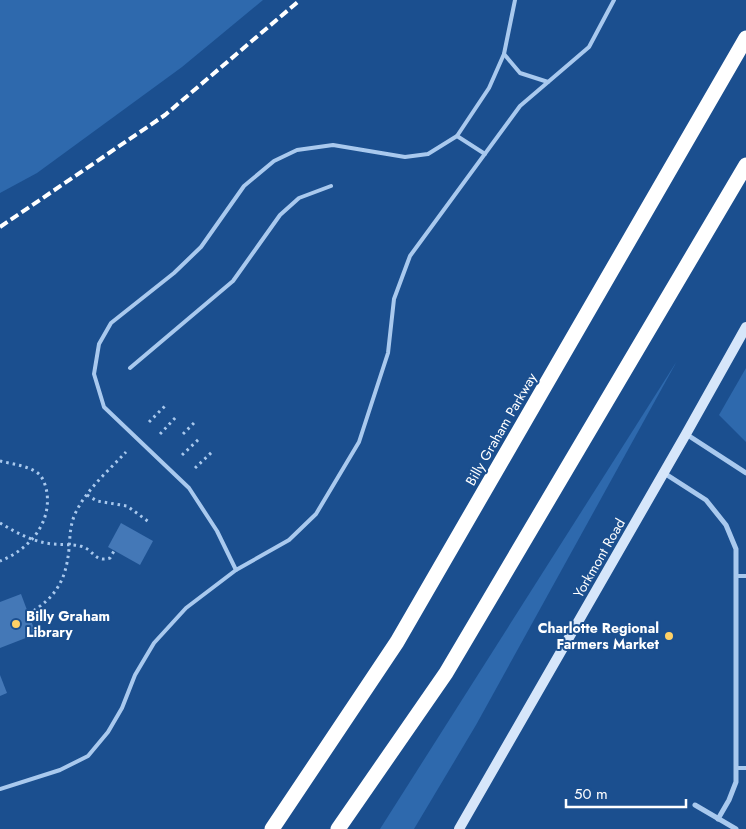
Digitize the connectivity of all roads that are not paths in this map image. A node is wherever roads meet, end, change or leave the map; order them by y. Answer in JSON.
{"nodes":[{"id":1,"x":515,"y":0,"type":"edge"},
{"id":2,"x":614,"y":0,"type":"edge"},
{"id":3,"x":746,"y":38,"type":"edge"},
{"id":4,"x":504,"y":54,"type":"junction"},
{"id":5,"x":548,"y":82,"type":"junction"},
{"id":6,"x":456,"y":136,"type":"junction"},
{"id":7,"x":485,"y":154,"type":"junction"},
{"id":8,"x":746,"y":165,"type":"edge"},
{"id":9,"x":331,"y":186,"type":"dead end"},
{"id":10,"x":746,"y":327,"type":"edge"},
{"id":11,"x":130,"y":368,"type":"dead end"},
{"id":12,"x":686,"y":434,"type":"junction"},
{"id":13,"x":664,"y":473,"type":"junction"},
{"id":14,"x":746,"y":473,"type":"edge"},
{"id":15,"x":236,"y":570,"type":"junction"},
{"id":16,"x":736,"y":576,"type":"junction"},
{"id":17,"x":746,"y":576,"type":"edge"},
{"id":18,"x":736,"y":768,"type":"junction"},
{"id":19,"x":746,"y":768,"type":"edge"},
{"id":20,"x":0,"y":789,"type":"edge"},
{"id":21,"x":695,"y":806,"type":"dead end"},
{"id":22,"x":718,"y":819,"type":"junction"},
{"id":23,"x":272,"y":829,"type":"edge"},
{"id":24,"x":338,"y":829,"type":"edge"},
{"id":25,"x":458,"y":829,"type":"edge"},
{"id":26,"x":736,"y":829,"type":"edge"}],
"edges":[{"from":1,"to":4,"type":"lane"},
{"from":2,"to":5,"type":"lane"},
{"from":3,"to":23,"type":"highway","name":"Billy Graham Parkway"},
{"from":4,"to":5,"type":"lane"},
{"from":4,"to":6,"type":"lane"},
{"from":5,"to":7,"type":"lane"},
{"from":6,"to":7,"type":"lane"},
{"from":6,"to":15,"type":"lane"},
{"from":7,"to":15,"type":"lane"},
{"from":8,"to":24,"type":"highway"},
{"from":9,"to":11,"type":"lane"},
{"from":10,"to":12,"type":"street","name":"Yorkmont Road"},
{"from":12,"to":13,"type":"street","name":"Yorkmont Road"},
{"from":12,"to":14,"type":"street"},
{"from":13,"to":16,"type":"street"},
{"from":13,"to":25,"type":"street","name":"Yorkmont Road"},
{"from":15,"to":20,"type":"lane"},
{"from":16,"to":17,"type":"lane"},
{"from":16,"to":18,"type":"street"},
{"from":18,"to":19,"type":"lane"},
{"from":18,"to":22,"type":"street"},
{"from":21,"to":22,"type":"street"},
{"from":22,"to":26,"type":"street"}]}
